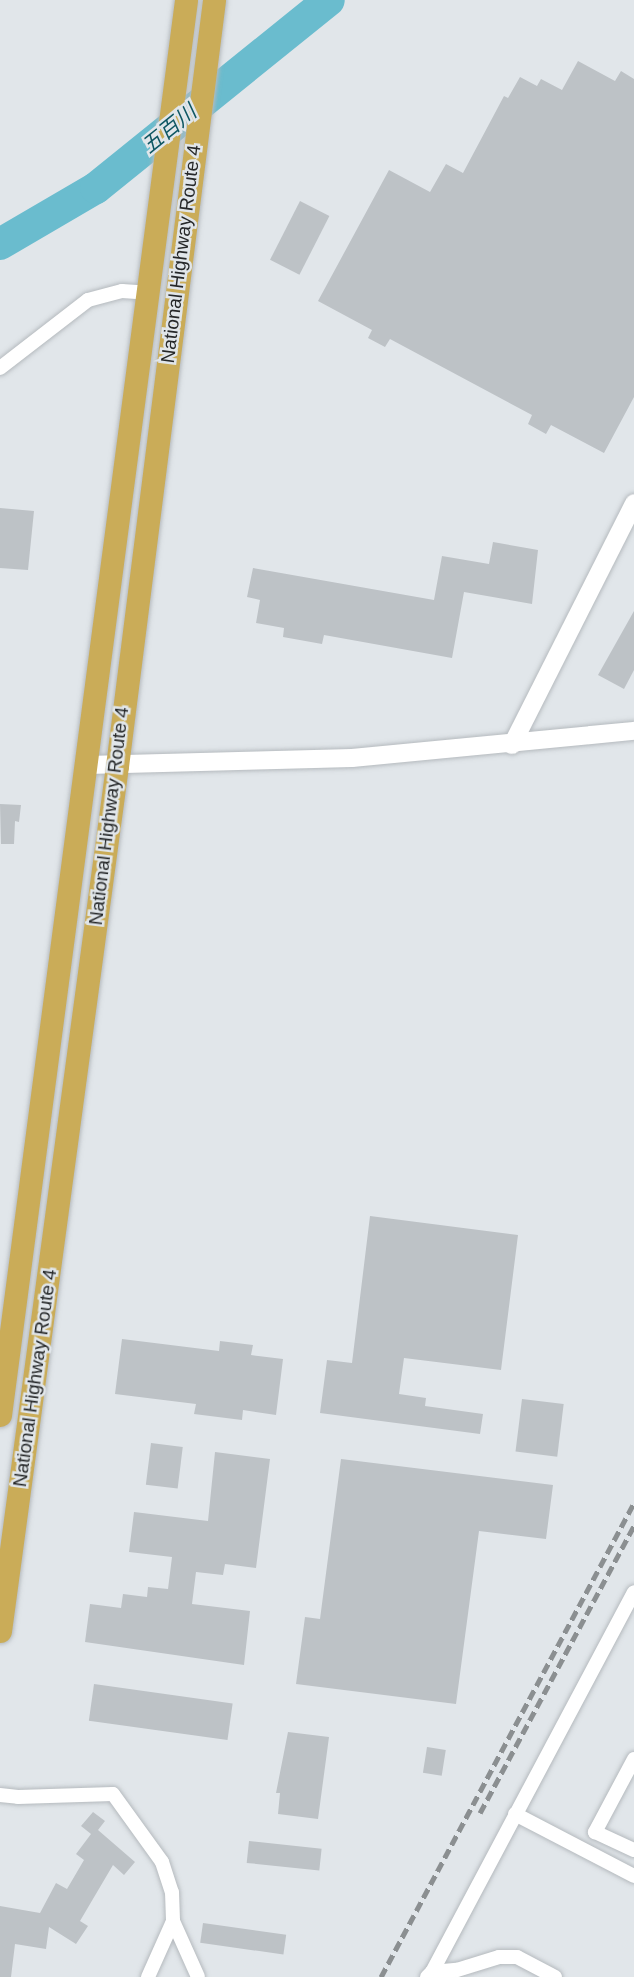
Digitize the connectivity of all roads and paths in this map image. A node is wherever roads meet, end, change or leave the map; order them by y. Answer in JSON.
{"nodes":[{"id":1,"x":186,"y":0,"type":"edge"},
{"id":2,"x":214,"y":0,"type":"edge"},
{"id":3,"x":148,"y":293,"type":"junction"},
{"id":4,"x":0,"y":368,"type":"edge"},
{"id":5,"x":634,"y":503,"type":"edge"},
{"id":6,"x":634,"y":732,"type":"edge"},
{"id":7,"x":512,"y":745,"type":"junction"},
{"id":8,"x":87,"y":765,"type":"junction"},
{"id":9,"x":117,"y":766,"type":"junction"},
{"id":10,"x":0,"y":1413,"type":"edge"},
{"id":11,"x":634,"y":1592,"type":"edge"},
{"id":12,"x":0,"y":1631,"type":"edge"},
{"id":13,"x":634,"y":1759,"type":"edge"},
{"id":14,"x":0,"y":1794,"type":"edge"},
{"id":15,"x":515,"y":1814,"type":"junction"},
{"id":16,"x":595,"y":1832,"type":"junction"},
{"id":17,"x":634,"y":1850,"type":"edge"},
{"id":18,"x":585,"y":1851,"type":"junction"},
{"id":19,"x":634,"y":1876,"type":"edge"},
{"id":20,"x":173,"y":1921,"type":"junction"},
{"id":21,"x":429,"y":1974,"type":"edge"},
{"id":22,"x":148,"y":1977,"type":"edge"},
{"id":23,"x":198,"y":1977,"type":"edge"},
{"id":24,"x":555,"y":1977,"type":"edge"}],
"edges":[{"from":1,"to":3,"type":"highway","name":"National Highway Route 4"},
{"from":2,"to":9,"type":"highway","name":"National Highway Route 4"},
{"from":3,"to":4,"type":"street"},
{"from":3,"to":8,"type":"highway","name":"National Highway Route 4"},
{"from":5,"to":7,"type":"street"},
{"from":6,"to":7,"type":"street"},
{"from":7,"to":9,"type":"street"},
{"from":8,"to":9,"type":"street"},
{"from":8,"to":10,"type":"highway","name":"National Highway Route 4"},
{"from":9,"to":12,"type":"highway","name":"National Highway Route 4"},
{"from":11,"to":15,"type":"street"},
{"from":13,"to":16,"type":"street"},
{"from":14,"to":20,"type":"street"},
{"from":15,"to":18,"type":"street"},
{"from":15,"to":21,"type":"street"},
{"from":16,"to":17,"type":"street"},
{"from":16,"to":18,"type":"street"},
{"from":18,"to":19,"type":"street"},
{"from":20,"to":22,"type":"street"},
{"from":20,"to":23,"type":"street"},
{"from":21,"to":24,"type":"street"}]}
